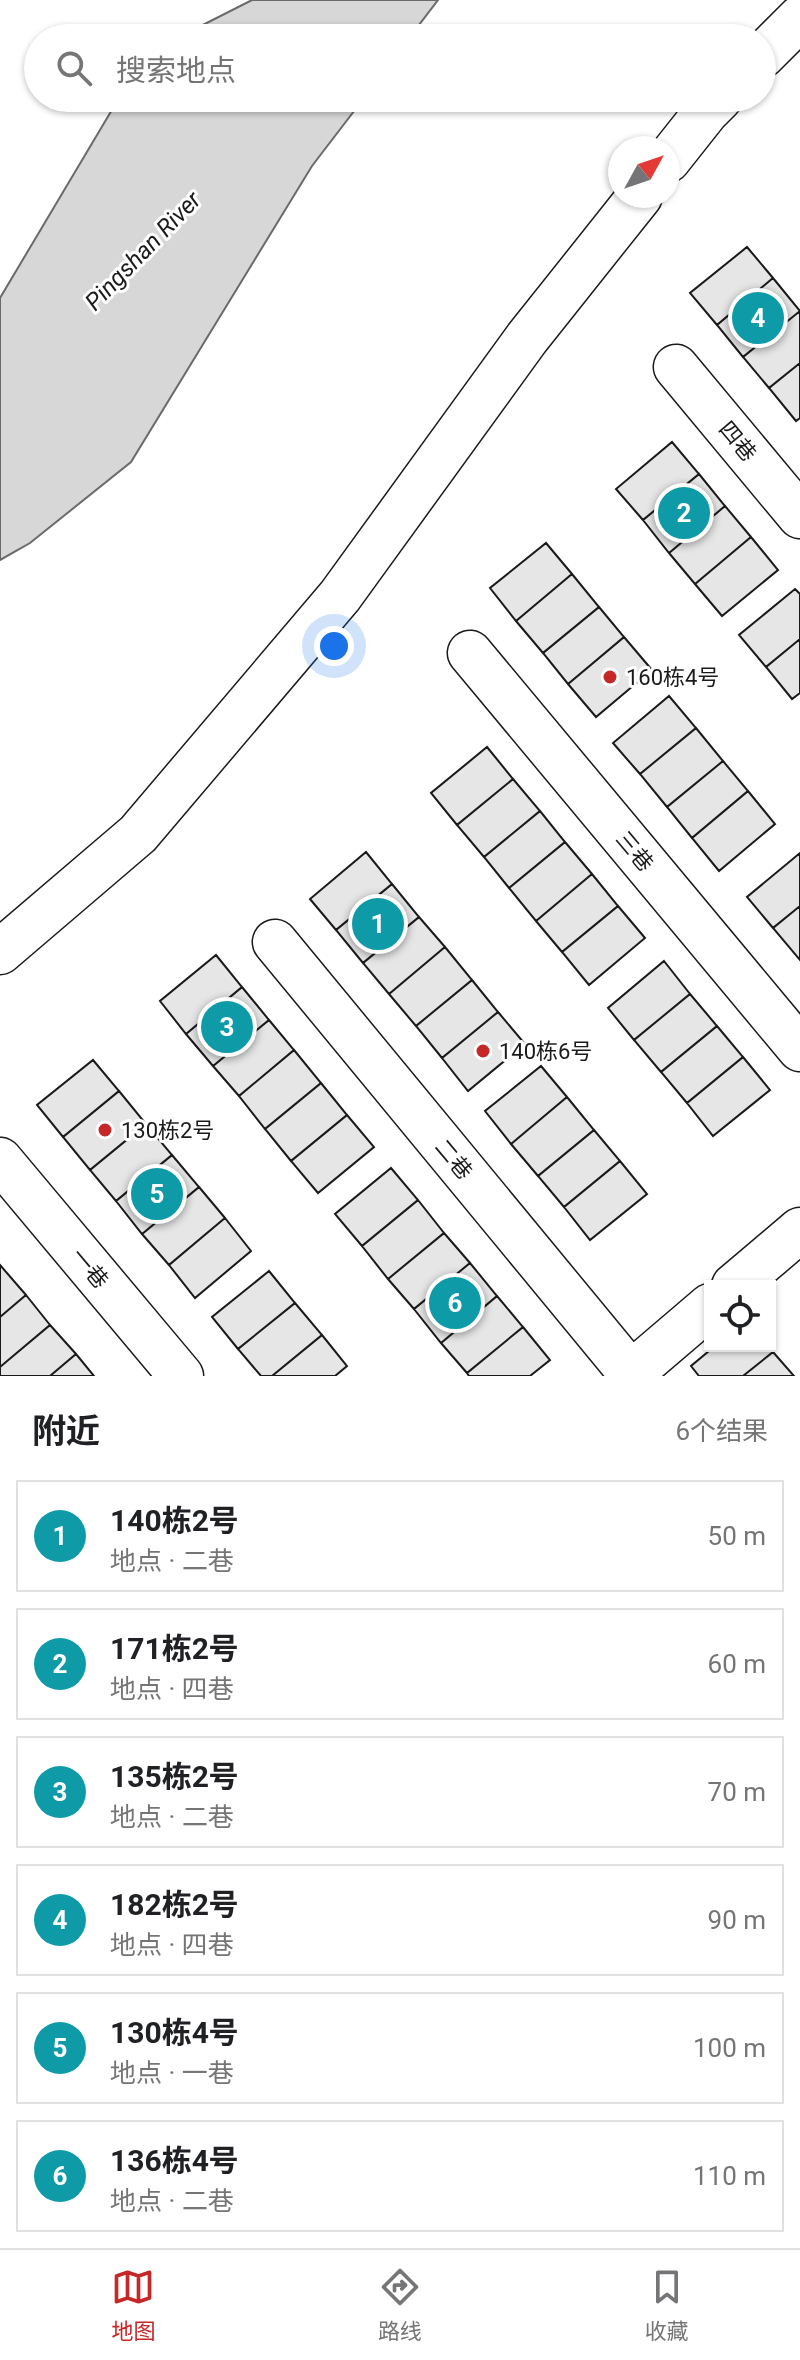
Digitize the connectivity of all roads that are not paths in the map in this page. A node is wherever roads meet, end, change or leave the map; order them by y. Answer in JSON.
{"nodes":[{"id":1,"x":800,"y":18,"type":"edge"},
{"id":2,"x":776,"y":42,"type":"edge"},
{"id":3,"x":706,"y":112,"type":"edge"},
{"id":4,"x":680,"y":145,"type":"edge"},
{"id":5,"x":630,"y":208,"type":"edge"},
{"id":6,"x":676,"y":367,"type":"dead end"},
{"id":7,"x":800,"y":516,"type":"edge"},
{"id":8,"x":470,"y":653,"type":"dead end"},
{"id":9,"x":275,"y":942,"type":"dead end"},
{"id":10,"x":0,"y":952,"type":"edge"},
{"id":11,"x":800,"y":1049,"type":"edge"},
{"id":12,"x":0,"y":1160,"type":"edge"},
{"id":13,"x":800,"y":1230,"type":"edge"},
{"id":14,"x":741,"y":1280,"type":"edge"},
{"id":15,"x":704,"y":1311,"type":"edge"},
{"id":16,"x":631,"y":1375,"type":"edge"},
{"id":17,"x":181,"y":1376,"type":"edge"}],
"edges":[{"from":1,"to":2,"type":"street"},
{"from":3,"to":4,"type":"street"},
{"from":5,"to":10,"type":"street"},
{"from":6,"to":7,"type":"street","name":"四巷"},
{"from":8,"to":11,"type":"street","name":"三巷"},
{"from":9,"to":16,"type":"street","name":"二巷"},
{"from":12,"to":17,"type":"street","name":"一巷"},
{"from":13,"to":14,"type":"street"},
{"from":15,"to":16,"type":"street"}]}
